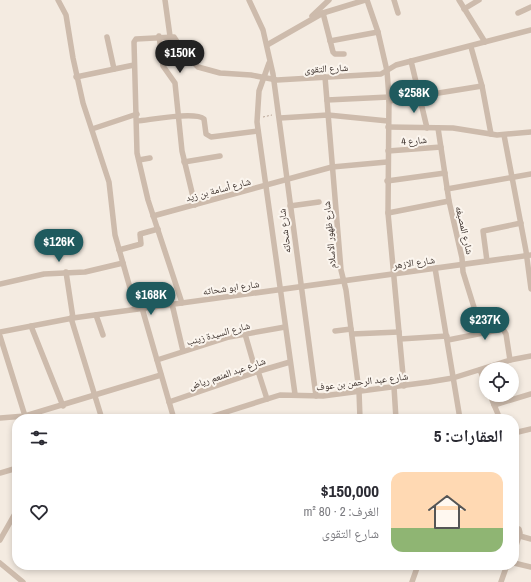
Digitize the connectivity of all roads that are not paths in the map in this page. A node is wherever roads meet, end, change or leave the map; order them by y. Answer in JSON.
{"nodes":[{"id":1,"x":58,"y":0,"type":"edge"},
{"id":2,"x":166,"y":0,"type":"edge"},
{"id":3,"x":249,"y":0,"type":"edge"},
{"id":4,"x":328,"y":0,"type":"edge"},
{"id":5,"x":366,"y":0,"type":"edge"},
{"id":6,"x":394,"y":0,"type":"edge"},
{"id":7,"x":459,"y":0,"type":"edge"},
{"id":8,"x":479,"y":0,"type":"edge"},
{"id":9,"x":531,"y":7,"type":"edge"},
{"id":10,"x":464,"y":9,"type":"junction"},
{"id":11,"x":323,"y":13,"type":"junction"},
{"id":12,"x":398,"y":13,"type":"dead end"},
{"id":13,"x":518,"y":13,"type":"dead end"},
{"id":14,"x":310,"y":20,"type":"junction"},
{"id":15,"x":531,"y":30,"type":"edge"},
{"id":16,"x":378,"y":32,"type":"junction"},
{"id":17,"x":159,"y":36,"type":"junction"},
{"id":18,"x":170,"y":36,"type":"junction"},
{"id":19,"x":107,"y":37,"type":"dead end"},
{"id":20,"x":330,"y":41,"type":"junction"},
{"id":21,"x":485,"y":42,"type":"junction"},
{"id":22,"x":267,"y":45,"type":"junction"},
{"id":23,"x":470,"y":46,"type":"junction"},
{"id":24,"x":344,"y":54,"type":"dead end"},
{"id":25,"x":411,"y":61,"type":"junction"},
{"id":26,"x":269,"y":63,"type":"junction"},
{"id":27,"x":134,"y":65,"type":"junction"},
{"id":28,"x":114,"y":69,"type":"junction"},
{"id":29,"x":387,"y":71,"type":"junction"},
{"id":30,"x":76,"y":76,"type":"junction"},
{"id":31,"x":263,"y":77,"type":"junction"},
{"id":32,"x":325,"y":77,"type":"junction"},
{"id":33,"x":274,"y":80,"type":"junction"},
{"id":34,"x":482,"y":86,"type":"junction"},
{"id":35,"x":418,"y":95,"type":"junction"},
{"id":36,"x":389,"y":99,"type":"junction"},
{"id":37,"x":327,"y":100,"type":"junction"},
{"id":38,"x":137,"y":114,"type":"junction"},
{"id":39,"x":328,"y":115,"type":"junction"},
{"id":40,"x":178,"y":116,"type":"junction"},
{"id":41,"x":280,"y":118,"type":"junction"},
{"id":42,"x":137,"y":121,"type":"junction"},
{"id":43,"x":388,"y":124,"type":"junction"},
{"id":44,"x":427,"y":128,"type":"junction"},
{"id":45,"x":438,"y":128,"type":"junction"},
{"id":46,"x":92,"y":129,"type":"junction"},
{"id":47,"x":258,"y":131,"type":"junction"},
{"id":48,"x":491,"y":134,"type":"junction"},
{"id":49,"x":531,"y":134,"type":"edge"},
{"id":50,"x":504,"y":135,"type":"junction"},
{"id":51,"x":441,"y":147,"type":"junction"},
{"id":52,"x":388,"y":151,"type":"junction"},
{"id":53,"x":220,"y":156,"type":"dead end"},
{"id":54,"x":150,"y":158,"type":"dead end"},
{"id":55,"x":139,"y":160,"type":"junction"},
{"id":56,"x":184,"y":162,"type":"junction"},
{"id":57,"x":387,"y":162,"type":"junction"},
{"id":58,"x":332,"y":167,"type":"junction"},
{"id":59,"x":445,"y":173,"type":"junction"},
{"id":60,"x":531,"y":174,"type":"edge"},
{"id":61,"x":287,"y":178,"type":"junction"},
{"id":62,"x":512,"y":178,"type":"junction"},
{"id":63,"x":388,"y":181,"type":"junction"},
{"id":64,"x":266,"y":186,"type":"junction"},
{"id":65,"x":447,"y":189,"type":"junction"},
{"id":66,"x":449,"y":201,"type":"junction"},
{"id":67,"x":319,"y":202,"type":"dead end"},
{"id":68,"x":195,"y":205,"type":"junction"},
{"id":69,"x":290,"y":206,"type":"junction"},
{"id":70,"x":388,"y":213,"type":"junction"},
{"id":71,"x":153,"y":216,"type":"junction"},
{"id":72,"x":521,"y":223,"type":"junction"},
{"id":73,"x":158,"y":229,"type":"junction"},
{"id":74,"x":119,"y":250,"type":"junction"},
{"id":75,"x":529,"y":255,"type":"edge"},
{"id":76,"x":487,"y":261,"type":"junction"},
{"id":77,"x":123,"y":263,"type":"junction"},
{"id":78,"x":463,"y":264,"type":"junction"},
{"id":79,"x":435,"y":268,"type":"junction"},
{"id":80,"x":66,"y":272,"type":"junction"},
{"id":81,"x":395,"y":274,"type":"junction"},
{"id":82,"x":344,"y":281,"type":"junction"},
{"id":83,"x":0,"y":284,"type":"edge"},
{"id":84,"x":300,"y":286,"type":"junction"},
{"id":85,"x":280,"y":288,"type":"junction"},
{"id":86,"x":531,"y":289,"type":"edge"},
{"id":87,"x":182,"y":303,"type":"junction"},
{"id":88,"x":172,"y":304,"type":"junction"},
{"id":89,"x":139,"y":309,"type":"junction"},
{"id":90,"x":96,"y":315,"type":"junction"},
{"id":91,"x":72,"y":318,"type":"junction"},
{"id":92,"x":31,"y":326,"type":"junction"},
{"id":93,"x":285,"y":327,"type":"junction"},
{"id":94,"x":335,"y":331,"type":"dead end"},
{"id":95,"x":0,"y":332,"type":"edge"},
{"id":96,"x":352,"y":332,"type":"junction"},
{"id":97,"x":399,"y":332,"type":"junction"},
{"id":98,"x":482,"y":333,"type":"junction"},
{"id":99,"x":245,"y":334,"type":"junction"},
{"id":100,"x":103,"y":335,"type":"dead end"},
{"id":101,"x":0,"y":336,"type":"edge"},
{"id":102,"x":447,"y":338,"type":"junction"},
{"id":103,"x":400,"y":339,"type":"junction"},
{"id":104,"x":183,"y":351,"type":"junction"},
{"id":105,"x":531,"y":356,"type":"edge"},
{"id":106,"x":157,"y":360,"type":"junction"},
{"id":107,"x":510,"y":360,"type":"junction"},
{"id":108,"x":290,"y":362,"type":"junction"},
{"id":109,"x":504,"y":362,"type":"edge"},
{"id":110,"x":479,"y":370,"type":"edge"},
{"id":111,"x":257,"y":371,"type":"junction"},
{"id":112,"x":161,"y":375,"type":"junction"},
{"id":113,"x":453,"y":378,"type":"junction"},
{"id":114,"x":404,"y":386,"type":"junction"},
{"id":115,"x":394,"y":387,"type":"junction"},
{"id":116,"x":359,"y":391,"type":"junction"},
{"id":117,"x":296,"y":394,"type":"junction"},
{"id":118,"x":531,"y":394,"type":"edge"},
{"id":119,"x":95,"y":396,"type":"junction"},
{"id":120,"x":316,"y":396,"type":"junction"},
{"id":121,"x":267,"y":399,"type":"junction"},
{"id":122,"x":169,"y":402,"type":"junction"},
{"id":123,"x":493,"y":402,"type":"edge"},
{"id":124,"x":494,"y":405,"type":"junction"},
{"id":125,"x":63,"y":406,"type":"junction"},
{"id":126,"x":23,"y":414,"type":"edge"},
{"id":127,"x":35,"y":414,"type":"edge"},
{"id":128,"x":100,"y":414,"type":"edge"},
{"id":129,"x":173,"y":414,"type":"edge"},
{"id":130,"x":220,"y":414,"type":"edge"},
{"id":131,"x":360,"y":414,"type":"edge"},
{"id":132,"x":396,"y":414,"type":"edge"},
{"id":133,"x":459,"y":414,"type":"edge"},
{"id":134,"x":498,"y":414,"type":"edge"},
{"id":135,"x":0,"y":418,"type":"edge"},
{"id":136,"x":12,"y":418,"type":"edge"},
{"id":137,"x":531,"y":429,"type":"edge"},
{"id":138,"x":519,"y":432,"type":"edge"},
{"id":139,"x":12,"y":469,"type":"edge"},
{"id":140,"x":0,"y":473,"type":"edge"},
{"id":141,"x":12,"y":519,"type":"edge"},
{"id":142,"x":519,"y":530,"type":"edge"},
{"id":143,"x":520,"y":536,"type":"joint"},
{"id":144,"x":531,"y":539,"type":"edge"},
{"id":145,"x":0,"y":540,"type":"edge"},
{"id":146,"x":0,"y":563,"type":"edge"},
{"id":147,"x":519,"y":564,"type":"edge"},
{"id":148,"x":531,"y":567,"type":"edge"},
{"id":149,"x":416,"y":570,"type":"edge"},
{"id":150,"x":505,"y":570,"type":"edge"},
{"id":151,"x":23,"y":582,"type":"edge"},
{"id":152,"x":412,"y":582,"type":"edge"},
{"id":153,"x":501,"y":582,"type":"edge"}],
"edges":[{"from":1,"to":30,"type":"street"},
{"from":2,"to":18,"type":"street"},
{"from":3,"to":22,"type":"street","name":"شارع شحاته"},
{"from":4,"to":14,"type":"street"},
{"from":5,"to":11,"type":"street"},
{"from":5,"to":16,"type":"street"},
{"from":6,"to":12,"type":"street"},
{"from":7,"to":10,"type":"street"},
{"from":8,"to":10,"type":"street"},
{"from":9,"to":13,"type":"street"},
{"from":10,"to":21,"type":"street"},
{"from":11,"to":14,"type":"street"},
{"from":11,"to":20,"type":"street"},
{"from":14,"to":22,"type":"street"},
{"from":15,"to":21,"type":"street","name":"شارع التقوى"},
{"from":16,"to":20,"type":"street"},
{"from":16,"to":29,"type":"street"},
{"from":17,"to":18,"type":"street"},
{"from":17,"to":27,"type":"street"},
{"from":17,"to":40,"type":"street"},
{"from":18,"to":31,"type":"street","name":"شارع التقوى"},
{"from":19,"to":28,"type":"street"},
{"from":20,"to":24,"type":"street"},
{"from":21,"to":23,"type":"street","name":"شارع التقوى"},
{"from":22,"to":26,"type":"street","name":"شارع شحاته"},
{"from":23,"to":25,"type":"street","name":"شارع التقوى"},
{"from":23,"to":34,"type":"street"},
{"from":25,"to":29,"type":"street","name":"شارع التقوى"},
{"from":25,"to":35,"type":"street"},
{"from":26,"to":31,"type":"street","name":"شارع شحاته"},
{"from":26,"to":33,"type":"street","name":"شارع شحاته"},
{"from":27,"to":28,"type":"street"},
{"from":27,"to":38,"type":"street"},
{"from":28,"to":30,"type":"street"},
{"from":29,"to":32,"type":"street","name":"شارع التقوى"},
{"from":29,"to":36,"type":"street"},
{"from":30,"to":46,"type":"street"},
{"from":31,"to":33,"type":"street","name":"شارع التقوى"},
{"from":31,"to":47,"type":"street","name":"شارع شحاته"},
{"from":32,"to":33,"type":"street","name":"شارع التقوى"},
{"from":32,"to":37,"type":"street","name":"شارع ظهور الاسلام"},
{"from":33,"to":41,"type":"street","name":"شارع شحاته"},
{"from":34,"to":35,"type":"street"},
{"from":34,"to":48,"type":"street"},
{"from":35,"to":36,"type":"street"},
{"from":35,"to":44,"type":"street"},
{"from":36,"to":37,"type":"street"},
{"from":36,"to":43,"type":"street"},
{"from":37,"to":39,"type":"street","name":"شارع ظهور الاسلام"},
{"from":38,"to":42,"type":"street"},
{"from":38,"to":46,"type":"street"},
{"from":39,"to":41,"type":"street"},
{"from":39,"to":43,"type":"street"},
{"from":39,"to":58,"type":"street","name":"شارع ظهور الاسلام"},
{"from":40,"to":42,"type":"street"},
{"from":40,"to":47,"type":"street"},
{"from":40,"to":56,"type":"street"},
{"from":41,"to":61,"type":"street","name":"شارع شحاته"},
{"from":42,"to":55,"type":"street"},
{"from":43,"to":44,"type":"street"},
{"from":43,"to":52,"type":"street"},
{"from":44,"to":45,"type":"street"},
{"from":45,"to":48,"type":"street"},
{"from":45,"to":51,"type":"street","name":"شارع المصبغه"},
{"from":46,"to":74,"type":"street"},
{"from":47,"to":64,"type":"street","name":"شارع شحاته"},
{"from":48,"to":50,"type":"street"},
{"from":49,"to":50,"type":"street"},
{"from":50,"to":62,"type":"street"},
{"from":51,"to":52,"type":"street","name":"شارع 4"},
{"from":51,"to":59,"type":"street","name":"شارع المصبغه"},
{"from":52,"to":57,"type":"street"},
{"from":53,"to":56,"type":"street"},
{"from":54,"to":55,"type":"street"},
{"from":55,"to":71,"type":"street"},
{"from":56,"to":68,"type":"street"},
{"from":57,"to":58,"type":"street","name":"شارع أسامة بن زيد"},
{"from":57,"to":63,"type":"street"},
{"from":58,"to":61,"type":"street","name":"شارع أسامة بن زيد"},
{"from":58,"to":82,"type":"street","name":"شارع ظهور الاسلام"},
{"from":59,"to":63,"type":"street"},
{"from":59,"to":65,"type":"street","name":"شارع المصبغه"},
{"from":60,"to":62,"type":"street"},
{"from":61,"to":64,"type":"street","name":"شارع أسامة بن زيد"},
{"from":61,"to":69,"type":"street","name":"شارع شحاته"},
{"from":62,"to":65,"type":"street"},
{"from":62,"to":72,"type":"street"},
{"from":63,"to":70,"type":"street"},
{"from":64,"to":68,"type":"street","name":"شارع أسامة بن زيد"},
{"from":64,"to":85,"type":"street","name":"شارع شحاته"},
{"from":65,"to":66,"type":"street","name":"شارع المصبغه"},
{"from":66,"to":70,"type":"street"},
{"from":66,"to":78,"type":"street","name":"شارع المصبغه"},
{"from":67,"to":69,"type":"street"},
{"from":68,"to":71,"type":"street","name":"شارع أسامة بن زيد"},
{"from":69,"to":84,"type":"street","name":"شارع شحاته"},
{"from":70,"to":81,"type":"street"},
{"from":71,"to":73,"type":"street"},
{"from":72,"to":75,"type":"street"},
{"from":72,"to":76,"type":"street"},
{"from":73,"to":74,"type":"street"},
{"from":73,"to":87,"type":"street"},
{"from":74,"to":77,"type":"street"},
{"from":75,"to":76,"type":"street","name":"شارع الازهر"},
{"from":75,"to":86,"type":"street"},
{"from":76,"to":78,"type":"street","name":"شارع الازهر"},
{"from":77,"to":80,"type":"street"},
{"from":77,"to":89,"type":"street"},
{"from":78,"to":79,"type":"street","name":"شارع الازهر"},
{"from":78,"to":98,"type":"street","name":"شارع المصبغه"},
{"from":79,"to":81,"type":"street","name":"شارع الازهر"},
{"from":79,"to":102,"type":"street"},
{"from":80,"to":83,"type":"street"},
{"from":80,"to":91,"type":"street"},
{"from":81,"to":82,"type":"street","name":"شارع الازهر"},
{"from":81,"to":97,"type":"street"},
{"from":82,"to":84,"type":"street","name":"شارع الازهر"},
{"from":82,"to":96,"type":"street","name":"شارع ظهور الاسلام"},
{"from":84,"to":85,"type":"street","name":"شارع ابو شحاته"},
{"from":84,"to":120,"type":"street","name":"شارع شحاته"},
{"from":85,"to":87,"type":"street","name":"شارع ابو شحاته"},
{"from":85,"to":93,"type":"street","name":"شارع شحاته"},
{"from":87,"to":88,"type":"street","name":"شارع ابو شحاته"},
{"from":88,"to":89,"type":"street","name":"شارع ابو شحاته"},
{"from":88,"to":104,"type":"street"},
{"from":89,"to":90,"type":"street","name":"شارع ابو شحاته"},
{"from":89,"to":106,"type":"street"},
{"from":90,"to":91,"type":"street","name":"شارع ابو شحاته"},
{"from":90,"to":100,"type":"street"},
{"from":91,"to":92,"type":"street","name":"شارع ابو شحاته"},
{"from":91,"to":119,"type":"street"},
{"from":92,"to":95,"type":"street","name":"شارع ابو شحاته"},
{"from":92,"to":125,"type":"street"},
{"from":93,"to":99,"type":"street","name":"شارع السيدة زينب"},
{"from":93,"to":108,"type":"street","name":"شارع شحاته"},
{"from":94,"to":96,"type":"street"},
{"from":96,"to":97,"type":"street"},
{"from":96,"to":116,"type":"street","name":"شارع ظهور الاسلام"},
{"from":97,"to":103,"type":"street"},
{"from":98,"to":102,"type":"street"},
{"from":98,"to":107,"type":"street"},
{"from":99,"to":104,"type":"street","name":"شارع السيدة زينب"},
{"from":99,"to":111,"type":"street"},
{"from":101,"to":126,"type":"street"},
{"from":102,"to":103,"type":"street"},
{"from":102,"to":113,"type":"street"},
{"from":103,"to":114,"type":"street"},
{"from":104,"to":106,"type":"street","name":"شارع السيدة زينب"},
{"from":105,"to":107,"type":"street"},
{"from":106,"to":112,"type":"street"},
{"from":107,"to":109,"type":"street"},
{"from":108,"to":111,"type":"street","name":"شارع عبد المنعم رياض"},
{"from":108,"to":117,"type":"street","name":"شارع شحاته"},
{"from":110,"to":113,"type":"street"},
{"from":111,"to":121,"type":"street"},
{"from":111,"to":122,"type":"street","name":"شارع عبد المنعم رياض"},
{"from":112,"to":119,"type":"street"},
{"from":112,"to":122,"type":"street"},
{"from":113,"to":114,"type":"street","name":"شارع عبد الرحمن بن عوف"},
{"from":113,"to":133,"type":"street"},
{"from":114,"to":115,"type":"street","name":"شارع عبد الرحمن بن عوف"},
{"from":115,"to":116,"type":"street","name":"شارع عبد الرحمن بن عوف"},
{"from":115,"to":132,"type":"street"},
{"from":116,"to":120,"type":"street","name":"شارع عبد الرحمن بن عوف"},
{"from":116,"to":131,"type":"street","name":"شارع ظهور الاسلام"},
{"from":117,"to":120,"type":"street","name":"شارع عبد الرحمن بن عوف"},
{"from":117,"to":121,"type":"street","name":"شارع عبد الرحمن بن عوف"},
{"from":118,"to":124,"type":"street"},
{"from":119,"to":125,"type":"street"},
{"from":119,"to":128,"type":"street"},
{"from":121,"to":130,"type":"street","name":"شارع عبد الرحمن بن عوف"},
{"from":122,"to":129,"type":"street"},
{"from":123,"to":124,"type":"street"},
{"from":124,"to":134,"type":"street"},
{"from":125,"to":127,"type":"street"},
{"from":135,"to":136,"type":"street"},
{"from":137,"to":138,"type":"street"},
{"from":139,"to":140,"type":"street"},
{"from":141,"to":145,"type":"street"},
{"from":142,"to":143,"type":"street"},
{"from":143,"to":144,"type":"street"},
{"from":146,"to":151,"type":"street"},
{"from":147,"to":148,"type":"street"},
{"from":149,"to":152,"type":"street"},
{"from":150,"to":153,"type":"street"}]}
